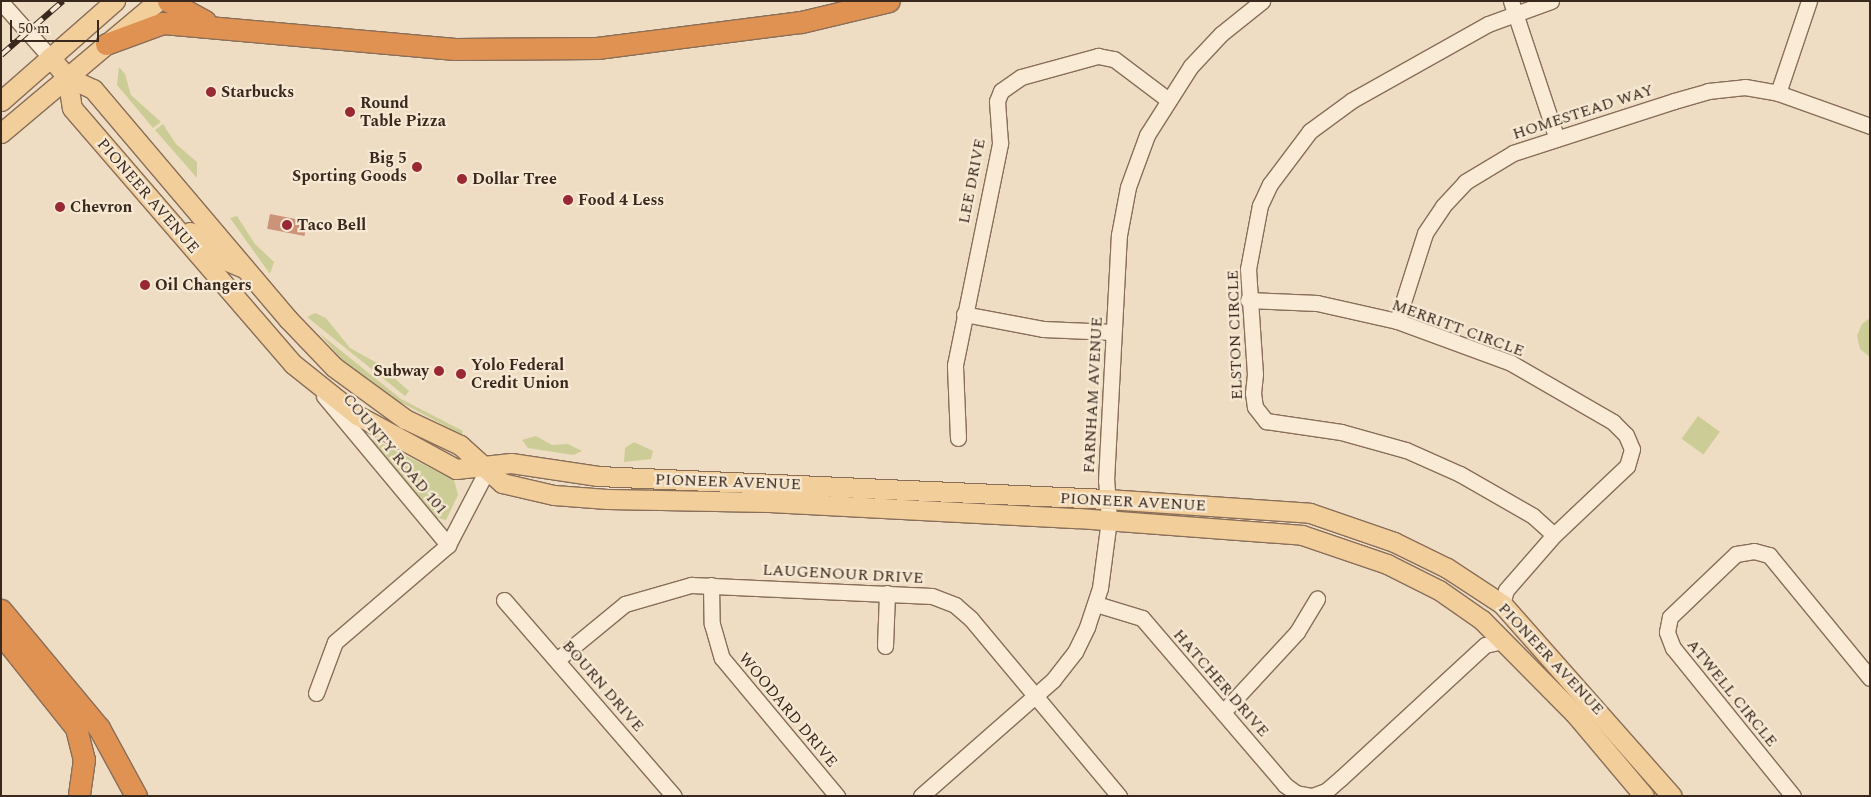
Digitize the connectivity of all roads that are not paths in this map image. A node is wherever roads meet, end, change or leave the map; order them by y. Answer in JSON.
{"nodes":[{"id":1,"x":115,"y":1,"type":"edge"},
{"id":2,"x":158,"y":1,"type":"edge"},
{"id":3,"x":168,"y":1,"type":"edge"},
{"id":4,"x":890,"y":1,"type":"edge"},
{"id":5,"x":1262,"y":1,"type":"edge"},
{"id":6,"x":1551,"y":1,"type":"edge"},
{"id":7,"x":1809,"y":1,"type":"edge"},
{"id":8,"x":1,"y":2,"type":"edge"},
{"id":9,"x":1513,"y":7,"type":"edge"},
{"id":10,"x":215,"y":25,"type":"junction"},
{"id":11,"x":106,"y":44,"type":"junction"},
{"id":12,"x":50,"y":58,"type":"junction"},
{"id":13,"x":67,"y":77,"type":"junction"},
{"id":14,"x":1778,"y":93,"type":"junction"},
{"id":15,"x":1167,"y":99,"type":"junction"},
{"id":16,"x":1,"y":100,"type":"edge"},
{"id":17,"x":1870,"y":126,"type":"edge"},
{"id":18,"x":1,"y":133,"type":"edge"},
{"id":19,"x":1557,"y":139,"type":"junction"},
{"id":20,"x":181,"y":235,"type":"junction"},
{"id":21,"x":246,"y":268,"type":"junction"},
{"id":22,"x":210,"y":270,"type":"junction"},
{"id":23,"x":271,"y":299,"type":"junction"},
{"id":24,"x":1248,"y":300,"type":"junction"},
{"id":25,"x":964,"y":314,"type":"junction"},
{"id":26,"x":1397,"y":322,"type":"junction"},
{"id":27,"x":1114,"y":332,"type":"junction"},
{"id":28,"x":316,"y":385,"type":"junction"},
{"id":29,"x":958,"y":438,"type":"dead end"},
{"id":30,"x":488,"y":468,"type":"junction"},
{"id":31,"x":760,"y":482,"type":"junction"},
{"id":32,"x":1108,"y":498,"type":"junction"},
{"id":33,"x":641,"y":500,"type":"junction"},
{"id":34,"x":1109,"y":520,"type":"junction"},
{"id":35,"x":1554,"y":535,"type":"junction"},
{"id":36,"x":448,"y":545,"type":"junction"},
{"id":37,"x":711,"y":585,"type":"junction"},
{"id":38,"x":888,"y":593,"type":"junction"},
{"id":39,"x":1317,"y":599,"type":"dead end"},
{"id":40,"x":504,"y":600,"type":"dead end"},
{"id":41,"x":1096,"y":604,"type":"junction"},
{"id":42,"x":1502,"y":604,"type":"junction"},
{"id":43,"x":1,"y":610,"type":"edge"},
{"id":44,"x":1,"y":634,"type":"edge"},
{"id":45,"x":1503,"y":641,"type":"junction"},
{"id":46,"x":885,"y":646,"type":"dead end"},
{"id":47,"x":558,"y":659,"type":"junction"},
{"id":48,"x":1870,"y":678,"type":"edge"},
{"id":49,"x":316,"y":693,"type":"dead end"},
{"id":50,"x":1036,"y":696,"type":"junction"},
{"id":51,"x":1223,"y":712,"type":"junction"},
{"id":52,"x":79,"y":796,"type":"edge"},
{"id":53,"x":136,"y":796,"type":"edge"},
{"id":54,"x":674,"y":796,"type":"edge"},
{"id":55,"x":837,"y":796,"type":"edge"},
{"id":56,"x":921,"y":796,"type":"edge"},
{"id":57,"x":1119,"y":796,"type":"edge"},
{"id":58,"x":1312,"y":796,"type":"edge"},
{"id":59,"x":1644,"y":796,"type":"edge"},
{"id":60,"x":1672,"y":796,"type":"edge"},
{"id":61,"x":1793,"y":796,"type":"edge"}],
"edges":[{"from":1,"to":12,"type":"main road"},
{"from":2,"to":11,"type":"main road"},
{"from":3,"to":10,"type":"highway"},
{"from":4,"to":10,"type":"highway"},
{"from":5,"to":15,"type":"street","name":"FARNHAM AVENUE"},
{"from":6,"to":9,"type":"street","name":"ELSTON CIRCLE"},
{"from":7,"to":14,"type":"street"},
{"from":8,"to":12,"type":"street","name":"PIONEER AVENUE"},
{"from":9,"to":19,"type":"street"},
{"from":9,"to":24,"type":"street","name":"ELSTON CIRCLE"},
{"from":10,"to":11,"type":"highway"},
{"from":11,"to":13,"type":"main road"},
{"from":12,"to":13,"type":"main road","name":"PIONEER AVENUE"},
{"from":12,"to":16,"type":"main road"},
{"from":13,"to":18,"type":"main road"},
{"from":13,"to":20,"type":"main road","name":"PIONEER AVENUE"},
{"from":13,"to":21,"type":"main road","name":"PIONEER AVENUE"},
{"from":14,"to":17,"type":"street","name":"HOMESTEAD WAY"},
{"from":14,"to":19,"type":"street","name":"HOMESTEAD WAY"},
{"from":15,"to":25,"type":"street","name":"LEE DRIVE"},
{"from":15,"to":27,"type":"street","name":"FARNHAM AVENUE"},
{"from":19,"to":26,"type":"street","name":"HOMESTEAD WAY"},
{"from":20,"to":21,"type":"main road"},
{"from":20,"to":22,"type":"main road","name":"PIONEER AVENUE"},
{"from":21,"to":23,"type":"main road","name":"PIONEER AVENUE"},
{"from":22,"to":23,"type":"main road"},
{"from":22,"to":28,"type":"main road","name":"PIONEER AVENUE"},
{"from":23,"to":30,"type":"main road","name":"PIONEER AVENUE"},
{"from":24,"to":26,"type":"street","name":"MERRITT CIRCLE"},
{"from":24,"to":35,"type":"street","name":"ELSTON CIRCLE"},
{"from":25,"to":27,"type":"street"},
{"from":25,"to":29,"type":"street","name":"LEE DRIVE"},
{"from":26,"to":35,"type":"street","name":"MERRITT CIRCLE"},
{"from":27,"to":32,"type":"street","name":"FARNHAM AVENUE"},
{"from":28,"to":30,"type":"main road","name":"PIONEER AVENUE"},
{"from":28,"to":36,"type":"street","name":"COUNTY ROAD 101"},
{"from":30,"to":31,"type":"main road","name":"PIONEER AVENUE"},
{"from":30,"to":33,"type":"main road","name":"PIONEER AVENUE"},
{"from":30,"to":36,"type":"street"},
{"from":31,"to":32,"type":"main road","name":"PIONEER AVENUE"},
{"from":31,"to":33,"type":"main road"},
{"from":32,"to":34,"type":"street","name":"FARNHAM AVENUE"},
{"from":32,"to":42,"type":"main road","name":"PIONEER AVENUE"},
{"from":33,"to":34,"type":"main road","name":"PIONEER AVENUE"},
{"from":34,"to":41,"type":"street","name":"FARNHAM AVENUE"},
{"from":34,"to":45,"type":"main road","name":"PIONEER AVENUE"},
{"from":35,"to":42,"type":"street","name":"MERRITT CIRCLE"},
{"from":36,"to":49,"type":"street"},
{"from":37,"to":38,"type":"street","name":"LAUGENOUR DRIVE"},
{"from":37,"to":47,"type":"street","name":"LAUGENOUR DRIVE"},
{"from":37,"to":55,"type":"street","name":"WOODARD DRIVE"},
{"from":38,"to":46,"type":"street"},
{"from":38,"to":50,"type":"street","name":"LAUGENOUR DRIVE"},
{"from":39,"to":51,"type":"street"},
{"from":40,"to":47,"type":"street","name":"BOURN DRIVE"},
{"from":41,"to":50,"type":"street","name":"FARNHAM AVENUE"},
{"from":41,"to":51,"type":"street","name":"HATCHER DRIVE"},
{"from":42,"to":60,"type":"main road","name":"PIONEER AVENUE"},
{"from":43,"to":53,"type":"highway"},
{"from":44,"to":52,"type":"highway"},
{"from":45,"to":58,"type":"street","name":"HATCHER DRIVE"},
{"from":45,"to":59,"type":"main road","name":"PIONEER AVENUE"},
{"from":47,"to":54,"type":"street","name":"BOURN DRIVE"},
{"from":48,"to":61,"type":"street","name":"ATWELL CIRCLE"},
{"from":50,"to":56,"type":"street","name":"FARNHAM AVENUE"},
{"from":50,"to":57,"type":"street","name":"LAUGENOUR DRIVE"},
{"from":51,"to":58,"type":"street","name":"HATCHER DRIVE"}]}
